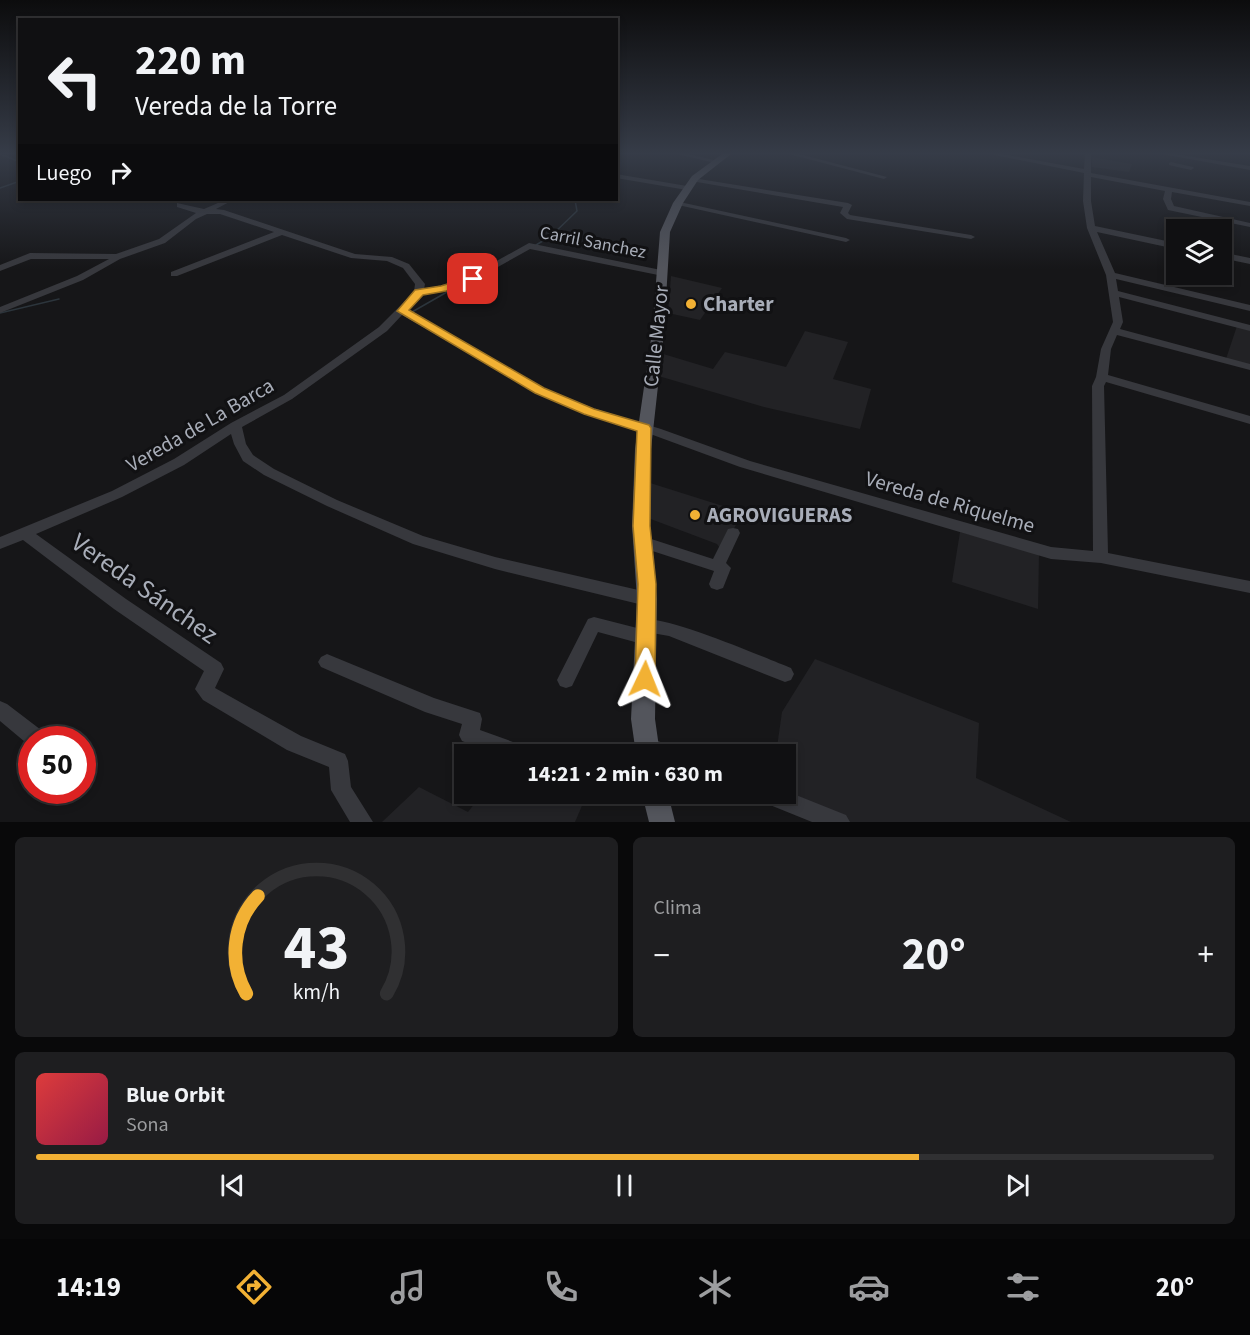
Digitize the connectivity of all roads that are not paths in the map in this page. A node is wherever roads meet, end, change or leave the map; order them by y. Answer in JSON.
{"nodes":[{"id":1,"x":685,"y":192,"type":"edge"},
{"id":2,"x":753,"y":192,"type":"edge"},
{"id":3,"x":1087,"y":192,"type":"edge"},
{"id":4,"x":1168,"y":192,"type":"edge"},
{"id":5,"x":1187,"y":192,"type":"edge"},
{"id":6,"x":228,"y":201,"type":"edge"},
{"id":7,"x":678,"y":203,"type":"junction"},
{"id":8,"x":1250,"y":204,"type":"edge"},
{"id":9,"x":180,"y":206,"type":"dead end"},
{"id":10,"x":208,"y":210,"type":"junction"},
{"id":11,"x":1250,"y":225,"type":"edge"},
{"id":12,"x":1091,"y":228,"type":"junction"},
{"id":13,"x":282,"y":232,"type":"junction"},
{"id":14,"x":971,"y":237,"type":"dead end"},
{"id":15,"x":846,"y":240,"type":"dead end"},
{"id":16,"x":1166,"y":244,"type":"edge"},
{"id":17,"x":117,"y":257,"type":"junction"},
{"id":18,"x":1232,"y":257,"type":"edge"},
{"id":19,"x":1250,"y":261,"type":"edge"},
{"id":20,"x":0,"y":268,"type":"edge"},
{"id":21,"x":663,"y":273,"type":"junction"},
{"id":22,"x":174,"y":274,"type":"dead end"},
{"id":23,"x":1111,"y":275,"type":"junction"},
{"id":24,"x":419,"y":292,"type":"junction"},
{"id":25,"x":1114,"y":293,"type":"junction"},
{"id":26,"x":1250,"y":308,"type":"edge"},
{"id":27,"x":0,"y":310,"type":"edge"},
{"id":28,"x":402,"y":311,"type":"junction"},
{"id":29,"x":1250,"y":328,"type":"edge"},
{"id":30,"x":1114,"y":331,"type":"junction"},
{"id":31,"x":1250,"y":368,"type":"edge"},
{"id":32,"x":1102,"y":377,"type":"junction"},
{"id":33,"x":1250,"y":420,"type":"edge"},
{"id":34,"x":235,"y":426,"type":"junction"},
{"id":35,"x":644,"y":428,"type":"junction"},
{"id":36,"x":23,"y":532,"type":"junction"},
{"id":37,"x":733,"y":533,"type":"dead end"},
{"id":38,"x":642,"y":542,"type":"junction"},
{"id":39,"x":0,"y":543,"type":"edge"},
{"id":40,"x":1101,"y":557,"type":"junction"},
{"id":41,"x":717,"y":566,"type":"junction"},
{"id":42,"x":717,"y":584,"type":"dead end"},
{"id":43,"x":1250,"y":587,"type":"edge"},
{"id":44,"x":647,"y":599,"type":"junction"},
{"id":45,"x":646,"y":631,"type":"junction"},
{"id":46,"x":327,"y":662,"type":"dead end"},
{"id":47,"x":785,"y":674,"type":"dead end"},
{"id":48,"x":566,"y":680,"type":"dead end"},
{"id":49,"x":0,"y":710,"type":"edge"},
{"id":50,"x":20,"y":726,"type":"edge"},
{"id":51,"x":493,"y":744,"type":"edge"},
{"id":52,"x":646,"y":744,"type":"edge"},
{"id":53,"x":658,"y":804,"type":"edge"},
{"id":54,"x":793,"y":804,"type":"edge"},
{"id":55,"x":362,"y":822,"type":"edge"},
{"id":56,"x":662,"y":822,"type":"edge"},
{"id":57,"x":839,"y":822,"type":"edge"}],
"edges":[{"from":1,"to":7,"type":"main road","name":"Calle Mayor"},
{"from":2,"to":14,"type":"street"},
{"from":3,"to":12,"type":"street"},
{"from":4,"to":11,"type":"street"},
{"from":5,"to":8,"type":"street"},
{"from":6,"to":10,"type":"street"},
{"from":7,"to":15,"type":"street"},
{"from":7,"to":21,"type":"main road","name":"Calle Mayor"},
{"from":9,"to":10,"type":"street"},
{"from":10,"to":13,"type":"street"},
{"from":10,"to":17,"type":"street"},
{"from":12,"to":16,"type":"street"},
{"from":12,"to":23,"type":"street"},
{"from":13,"to":22,"type":"street"},
{"from":13,"to":24,"type":"street"},
{"from":17,"to":20,"type":"street"},
{"from":17,"to":27,"type":"street"},
{"from":18,"to":19,"type":"street"},
{"from":21,"to":24,"type":"street","name":"Carril Sanchez"},
{"from":21,"to":35,"type":"main road","name":"Calle Mayor"},
{"from":23,"to":25,"type":"street"},
{"from":23,"to":26,"type":"street"},
{"from":24,"to":28,"type":"street","name":"Vereda de La Barca"},
{"from":25,"to":29,"type":"street"},
{"from":25,"to":30,"type":"street"},
{"from":28,"to":34,"type":"street","name":"Vereda de La Barca"},
{"from":28,"to":35,"type":"street","name":"Vereda de Riquelme"},
{"from":30,"to":31,"type":"street"},
{"from":30,"to":32,"type":"street"},
{"from":32,"to":33,"type":"street"},
{"from":32,"to":40,"type":"street"},
{"from":34,"to":36,"type":"street","name":"Vereda de La Barca"},
{"from":34,"to":44,"type":"street"},
{"from":35,"to":38,"type":"main road","name":"Calle Mayor"},
{"from":35,"to":40,"type":"street","name":"Vereda de Riquelme"},
{"from":36,"to":39,"type":"street","name":"Vereda de La Barca"},
{"from":36,"to":55,"type":"street","name":"Vereda Sánchez"},
{"from":37,"to":41,"type":"street"},
{"from":38,"to":41,"type":"street"},
{"from":38,"to":44,"type":"main road","name":"Calle Mayor"},
{"from":40,"to":43,"type":"street","name":"Vereda de Riquelme"},
{"from":41,"to":42,"type":"street"},
{"from":44,"to":45,"type":"main road","name":"Calle Mayor"},
{"from":45,"to":47,"type":"street"},
{"from":45,"to":48,"type":"street"},
{"from":45,"to":52,"type":"main road","name":"Calle Mayor"},
{"from":46,"to":51,"type":"street"},
{"from":49,"to":50,"type":"street"},
{"from":53,"to":56,"type":"main road"},
{"from":54,"to":57,"type":"street"}]}
